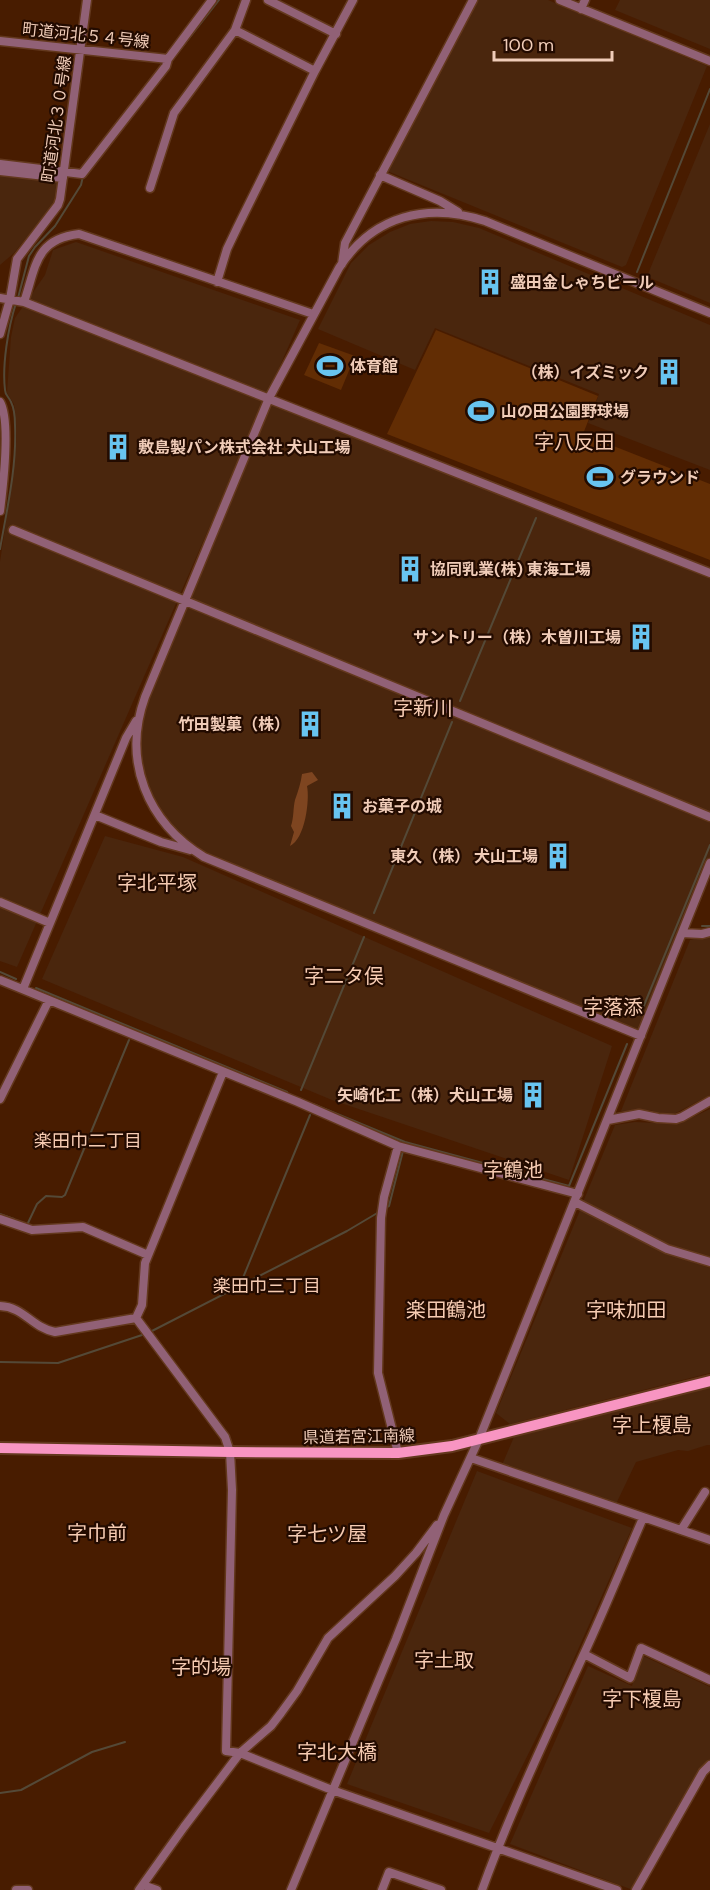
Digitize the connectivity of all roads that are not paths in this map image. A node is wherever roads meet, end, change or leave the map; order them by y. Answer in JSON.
{"nodes":[{"id":1,"x":87,"y":0,"type":"edge"},
{"id":2,"x":212,"y":0,"type":"edge"},
{"id":3,"x":246,"y":0,"type":"edge"},
{"id":4,"x":268,"y":0,"type":"edge"},
{"id":5,"x":353,"y":0,"type":"edge"},
{"id":6,"x":473,"y":0,"type":"edge"},
{"id":7,"x":560,"y":0,"type":"edge"},
{"id":8,"x":583,"y":4,"type":"edge"},
{"id":9,"x":236,"y":30,"type":"junction"},
{"id":10,"x":336,"y":34,"type":"junction"},
{"id":11,"x":0,"y":41,"type":"edge"},
{"id":12,"x":80,"y":49,"type":"junction"},
{"id":13,"x":168,"y":58,"type":"junction"},
{"id":14,"x":710,"y":61,"type":"edge"},
{"id":15,"x":315,"y":71,"type":"junction"},
{"id":16,"x":0,"y":164,"type":"edge"},
{"id":17,"x":0,"y":171,"type":"edge"},
{"id":18,"x":64,"y":175,"type":"junction"},
{"id":19,"x":380,"y":175,"type":"junction"},
{"id":20,"x":150,"y":188,"type":"dead end"},
{"id":21,"x":462,"y":214,"type":"junction"},
{"id":22,"x":342,"y":264,"type":"junction"},
{"id":23,"x":216,"y":282,"type":"junction"},
{"id":24,"x":5,"y":298,"type":"edge"},
{"id":25,"x":22,"y":302,"type":"junction"},
{"id":26,"x":710,"y":313,"type":"edge"},
{"id":27,"x":314,"y":314,"type":"junction"},
{"id":28,"x":0,"y":334,"type":"edge"},
{"id":29,"x":269,"y":398,"type":"junction"},
{"id":30,"x":0,"y":402,"type":"edge"},
{"id":31,"x":0,"y":511,"type":"edge"},
{"id":32,"x":13,"y":530,"type":"dead end"},
{"id":33,"x":710,"y":573,"type":"edge"},
{"id":34,"x":184,"y":600,"type":"junction"},
{"id":35,"x":139,"y":715,"type":"junction"},
{"id":36,"x":95,"y":815,"type":"junction"},
{"id":37,"x":710,"y":818,"type":"edge"},
{"id":38,"x":194,"y":851,"type":"junction"},
{"id":39,"x":710,"y":863,"type":"edge"},
{"id":40,"x":0,"y":902,"type":"edge"},
{"id":41,"x":51,"y":923,"type":"junction"},
{"id":42,"x":710,"y":932,"type":"edge"},
{"id":43,"x":682,"y":933,"type":"junction"},
{"id":44,"x":0,"y":980,"type":"edge"},
{"id":45,"x":23,"y":989,"type":"junction"},
{"id":46,"x":49,"y":1000,"type":"junction"},
{"id":47,"x":641,"y":1036,"type":"junction"},
{"id":48,"x":223,"y":1072,"type":"junction"},
{"id":49,"x":0,"y":1099,"type":"edge"},
{"id":50,"x":710,"y":1101,"type":"edge"},
{"id":51,"x":608,"y":1120,"type":"junction"},
{"id":52,"x":398,"y":1146,"type":"junction"},
{"id":53,"x":576,"y":1198,"type":"junction"},
{"id":54,"x":0,"y":1220,"type":"edge"},
{"id":55,"x":148,"y":1255,"type":"junction"},
{"id":56,"x":710,"y":1262,"type":"edge"},
{"id":57,"x":0,"y":1306,"type":"edge"},
{"id":58,"x":136,"y":1318,"type":"junction"},
{"id":59,"x":710,"y":1381,"type":"edge"},
{"id":60,"x":479,"y":1439,"type":"junction"},
{"id":61,"x":0,"y":1448,"type":"edge"},
{"id":62,"x":230,"y":1452,"type":"junction"},
{"id":63,"x":398,"y":1453,"type":"junction"},
{"id":64,"x":471,"y":1458,"type":"junction"},
{"id":65,"x":705,"y":1492,"type":"dead end"},
{"id":66,"x":444,"y":1515,"type":"junction"},
{"id":67,"x":643,"y":1518,"type":"junction"},
{"id":68,"x":681,"y":1530,"type":"junction"},
{"id":69,"x":710,"y":1540,"type":"edge"},
{"id":70,"x":584,"y":1654,"type":"junction"},
{"id":71,"x":710,"y":1680,"type":"edge"},
{"id":72,"x":240,"y":1753,"type":"junction"},
{"id":73,"x":710,"y":1765,"type":"edge"},
{"id":74,"x":332,"y":1790,"type":"junction"},
{"id":75,"x":498,"y":1848,"type":"junction"},
{"id":76,"x":141,"y":1887,"type":"edge"},
{"id":77,"x":16,"y":1890,"type":"edge"},
{"id":78,"x":28,"y":1890,"type":"edge"},
{"id":79,"x":157,"y":1890,"type":"edge"},
{"id":80,"x":291,"y":1890,"type":"edge"},
{"id":81,"x":382,"y":1890,"type":"edge"},
{"id":82,"x":441,"y":1890,"type":"edge"},
{"id":83,"x":482,"y":1890,"type":"edge"},
{"id":84,"x":617,"y":1890,"type":"edge"},
{"id":85,"x":636,"y":1890,"type":"edge"}],
"edges":[{"from":1,"to":12,"type":"street","name":"町道河北３０号線"},
{"from":2,"to":13,"type":"street","name":"町道河北５４号線"},
{"from":3,"to":9,"type":"street"},
{"from":4,"to":10,"type":"street"},
{"from":5,"to":10,"type":"street"},
{"from":6,"to":19,"type":"street"},
{"from":7,"to":8,"type":"street"},
{"from":8,"to":14,"type":"street"},
{"from":9,"to":15,"type":"street"},
{"from":9,"to":20,"type":"street"},
{"from":10,"to":15,"type":"street"},
{"from":11,"to":12,"type":"street","name":"町道河北５４号線"},
{"from":12,"to":13,"type":"street","name":"町道河北５４号線"},
{"from":12,"to":18,"type":"street","name":"町道河北３０号線"},
{"from":13,"to":18,"type":"street"},
{"from":15,"to":23,"type":"street"},
{"from":16,"to":18,"type":"street"},
{"from":17,"to":18,"type":"street"},
{"from":18,"to":24,"type":"street","name":"町道河北３０号線"},
{"from":19,"to":21,"type":"street"},
{"from":19,"to":22,"type":"street"},
{"from":21,"to":22,"type":"street"},
{"from":21,"to":26,"type":"street"},
{"from":22,"to":27,"type":"street"},
{"from":23,"to":25,"type":"street"},
{"from":23,"to":27,"type":"street"},
{"from":24,"to":25,"type":"street"},
{"from":24,"to":28,"type":"street","name":"町道河北３０号線"},
{"from":25,"to":29,"type":"street"},
{"from":27,"to":29,"type":"street"},
{"from":29,"to":33,"type":"street"},
{"from":29,"to":34,"type":"street"},
{"from":30,"to":31,"type":"street"},
{"from":32,"to":34,"type":"street"},
{"from":34,"to":35,"type":"street"},
{"from":34,"to":37,"type":"street"},
{"from":35,"to":36,"type":"street"},
{"from":35,"to":38,"type":"street"},
{"from":36,"to":38,"type":"street"},
{"from":36,"to":41,"type":"street"},
{"from":38,"to":47,"type":"street"},
{"from":39,"to":43,"type":"street"},
{"from":40,"to":41,"type":"street"},
{"from":41,"to":45,"type":"street"},
{"from":42,"to":43,"type":"street"},
{"from":43,"to":47,"type":"street"},
{"from":44,"to":45,"type":"street"},
{"from":45,"to":46,"type":"street"},
{"from":46,"to":48,"type":"street"},
{"from":46,"to":49,"type":"street"},
{"from":47,"to":51,"type":"street"},
{"from":48,"to":52,"type":"street"},
{"from":48,"to":55,"type":"street"},
{"from":50,"to":51,"type":"street"},
{"from":51,"to":53,"type":"street"},
{"from":52,"to":53,"type":"street"},
{"from":52,"to":63,"type":"street"},
{"from":53,"to":56,"type":"street"},
{"from":53,"to":60,"type":"street"},
{"from":54,"to":55,"type":"street"},
{"from":55,"to":58,"type":"street"},
{"from":57,"to":58,"type":"street"},
{"from":58,"to":62,"type":"street"},
{"from":59,"to":60,"type":"main road","name":"県道若宮江南線"},
{"from":60,"to":63,"type":"main road","name":"県道若宮江南線"},
{"from":60,"to":64,"type":"street"},
{"from":61,"to":62,"type":"main road","name":"県道若宮江南線"},
{"from":62,"to":63,"type":"main road","name":"県道若宮江南線"},
{"from":62,"to":72,"type":"street"},
{"from":64,"to":66,"type":"street"},
{"from":64,"to":67,"type":"street"},
{"from":65,"to":68,"type":"street"},
{"from":66,"to":72,"type":"street"},
{"from":66,"to":74,"type":"street"},
{"from":67,"to":68,"type":"street"},
{"from":67,"to":70,"type":"street"},
{"from":68,"to":69,"type":"street"},
{"from":70,"to":71,"type":"street"},
{"from":70,"to":75,"type":"street"},
{"from":72,"to":74,"type":"street"},
{"from":72,"to":76,"type":"street"},
{"from":73,"to":85,"type":"street"},
{"from":74,"to":75,"type":"street"},
{"from":74,"to":80,"type":"street"},
{"from":75,"to":83,"type":"street"},
{"from":75,"to":84,"type":"street"},
{"from":76,"to":79,"type":"street"},
{"from":77,"to":78,"type":"street"},
{"from":81,"to":82,"type":"street"}]}
